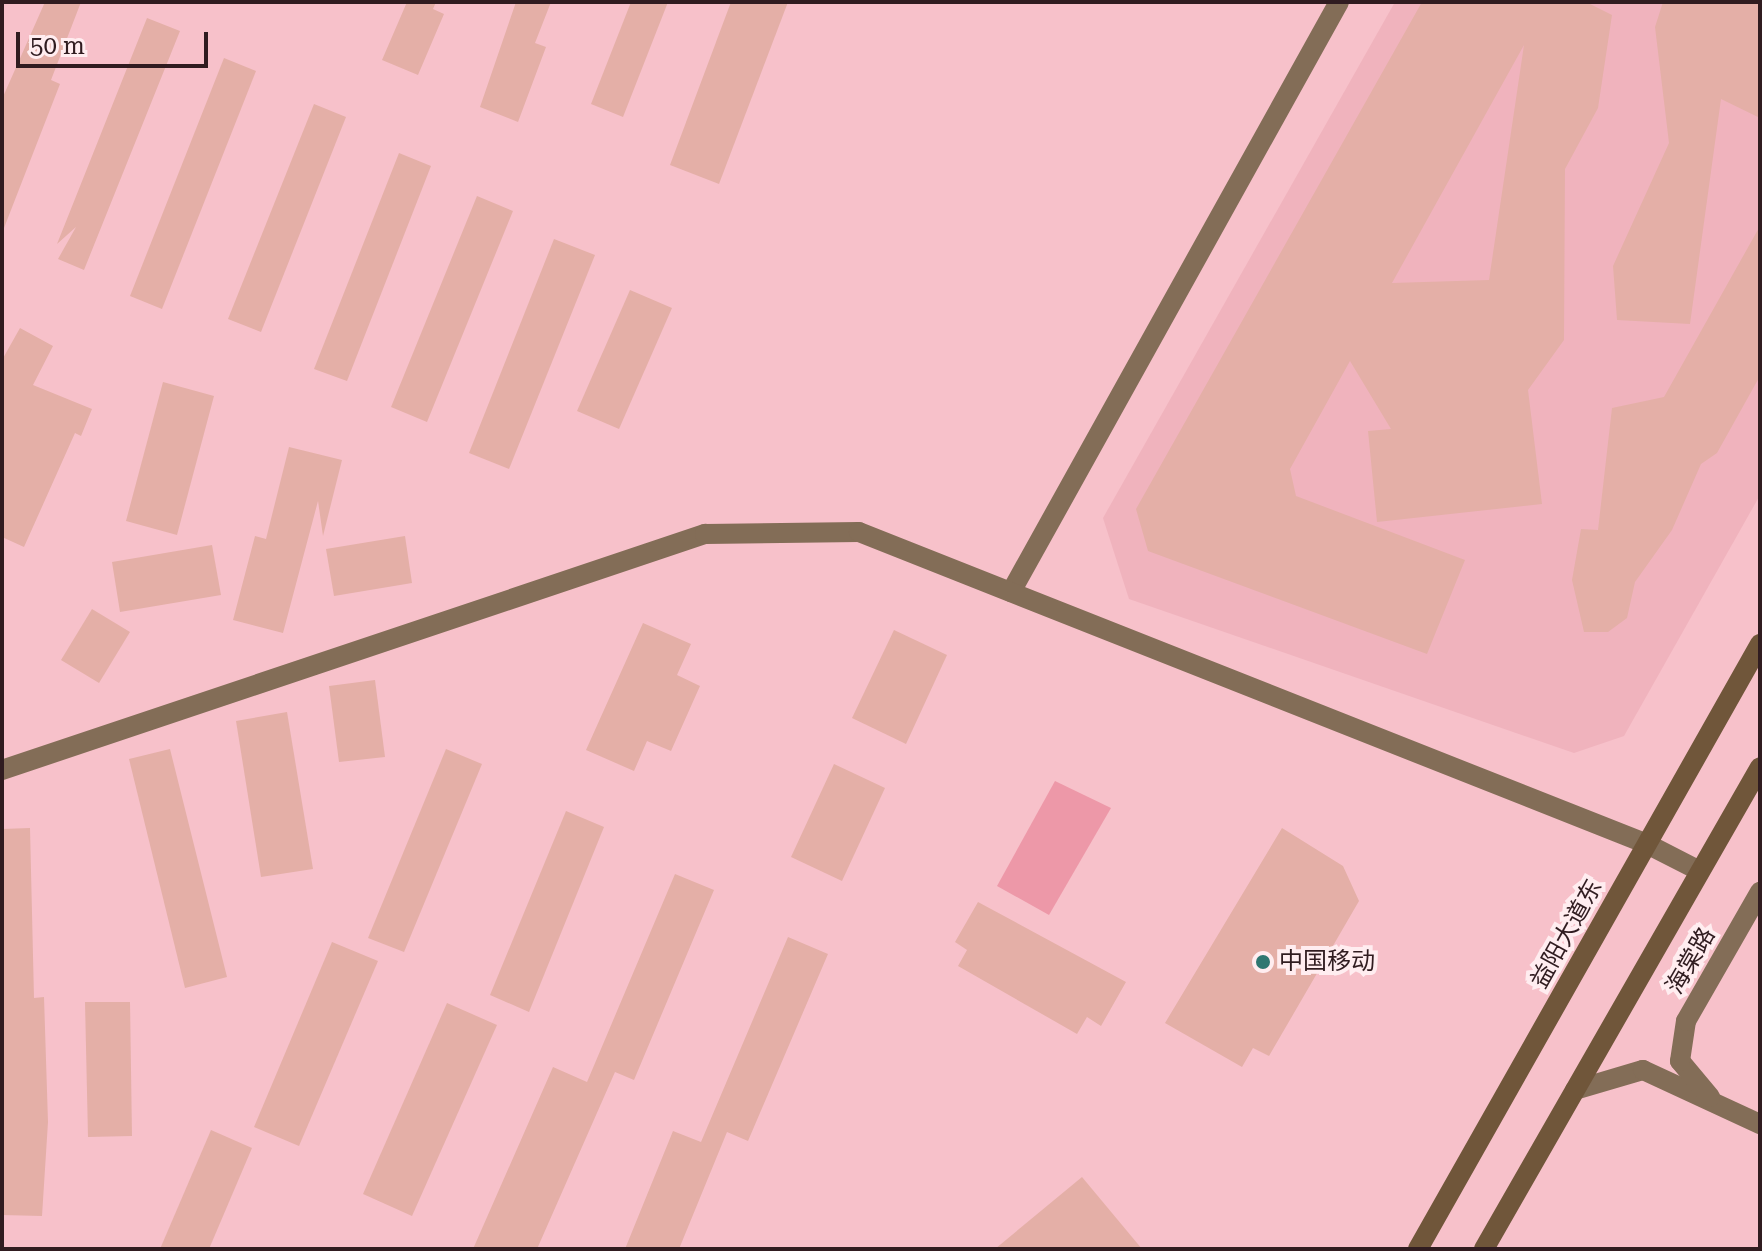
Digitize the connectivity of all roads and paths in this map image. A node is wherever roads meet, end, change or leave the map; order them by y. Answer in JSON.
{"nodes":[{"id":1,"x":1339,"y":2,"type":"edge"},
{"id":2,"x":1011,"y":592,"type":"junction"},
{"id":3,"x":1760,"y":644,"type":"edge"},
{"id":4,"x":1760,"y":767,"type":"edge"},
{"id":5,"x":2,"y":770,"type":"edge"},
{"id":6,"x":1647,"y":844,"type":"junction"},
{"id":7,"x":1700,"y":871,"type":"junction"},
{"id":8,"x":1760,"y":892,"type":"edge"},
{"id":9,"x":1575,"y":1090,"type":"junction"},
{"id":10,"x":1710,"y":1097,"type":"junction"},
{"id":11,"x":1760,"y":1124,"type":"edge"},
{"id":12,"x":1418,"y":1249,"type":"edge"},
{"id":13,"x":1484,"y":1249,"type":"edge"}],
"edges":[{"from":1,"to":2,"type":"street"},
{"from":2,"to":5,"type":"street"},
{"from":2,"to":6,"type":"street"},
{"from":3,"to":6,"type":"main road","name":"益阳大道东"},
{"from":4,"to":7,"type":"main road"},
{"from":6,"to":7,"type":"street"},
{"from":6,"to":12,"type":"main road","name":"益阳大道东"},
{"from":7,"to":9,"type":"main road"},
{"from":8,"to":10,"type":"street","name":"海棠路"},
{"from":9,"to":10,"type":"street","name":"海棠路"},
{"from":9,"to":13,"type":"main road"},
{"from":10,"to":11,"type":"street","name":"海棠路"}]}
